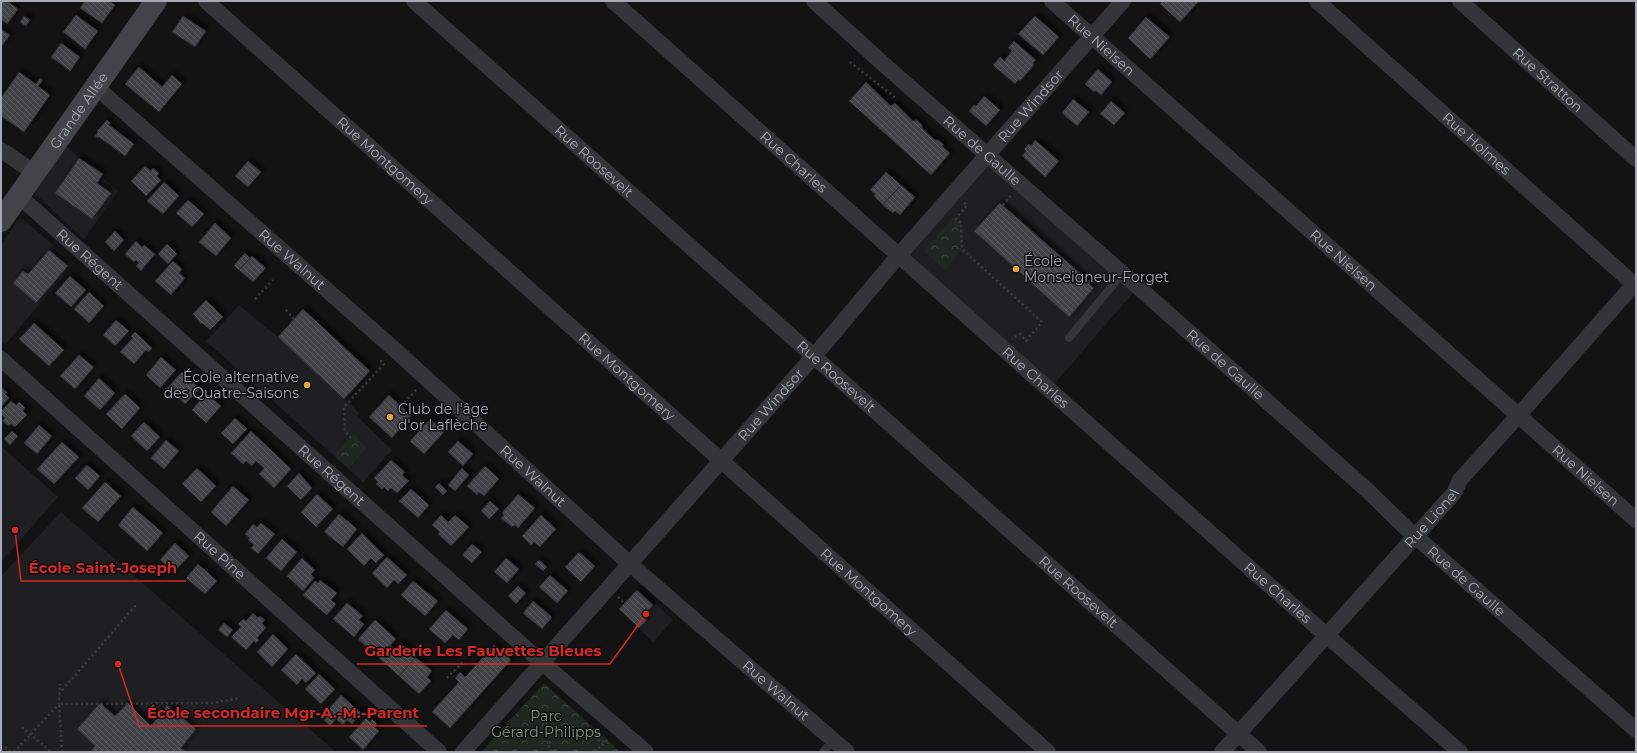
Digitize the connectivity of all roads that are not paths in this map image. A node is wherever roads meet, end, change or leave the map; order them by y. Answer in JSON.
{"nodes":[{"id":1,"x":156,"y":1,"type":"edge"},
{"id":2,"x":206,"y":1,"type":"edge"},
{"id":3,"x":414,"y":1,"type":"edge"},
{"id":4,"x":612,"y":1,"type":"edge"},
{"id":5,"x":814,"y":1,"type":"edge"},
{"id":6,"x":1052,"y":1,"type":"edge"},
{"id":7,"x":1123,"y":1,"type":"edge"},
{"id":8,"x":1316,"y":1,"type":"edge"},
{"id":9,"x":1460,"y":1,"type":"edge"},
{"id":10,"x":1092,"y":37,"type":"junction"},
{"id":11,"x":96,"y":86,"type":"junction"},
{"id":12,"x":1,"y":150,"type":"edge"},
{"id":13,"x":988,"y":155,"type":"junction"},
{"id":14,"x":1636,"y":159,"type":"edge"},
{"id":15,"x":35,"y":173,"type":"junction"},
{"id":16,"x":19,"y":196,"type":"junction"},
{"id":17,"x":1,"y":221,"type":"edge"},
{"id":18,"x":899,"y":255,"type":"junction"},
{"id":19,"x":1122,"y":274,"type":"junction"},
{"id":20,"x":1635,"y":284,"type":"edge"},
{"id":21,"x":1069,"y":338,"type":"dead end"},
{"id":22,"x":814,"y":357,"type":"junction"},
{"id":23,"x":1,"y":359,"type":"edge"},
{"id":24,"x":1518,"y":416,"type":"junction"},
{"id":25,"x":721,"y":462,"type":"junction"},
{"id":26,"x":1636,"y":520,"type":"edge"},
{"id":27,"x":1416,"y":536,"type":"junction"},
{"id":28,"x":630,"y":564,"type":"junction"},
{"id":29,"x":1327,"y":635,"type":"junction"},
{"id":30,"x":542,"y":662,"type":"junction"},
{"id":31,"x":1636,"y":730,"type":"edge"},
{"id":32,"x":1238,"y":734,"type":"junction"},
{"id":33,"x":833,"y":740,"type":"junction"},
{"id":34,"x":439,"y":752,"type":"edge"},
{"id":35,"x":463,"y":752,"type":"edge"},
{"id":36,"x":646,"y":752,"type":"edge"},
{"id":37,"x":823,"y":752,"type":"edge"},
{"id":38,"x":847,"y":752,"type":"edge"},
{"id":39,"x":1048,"y":752,"type":"edge"},
{"id":40,"x":1222,"y":752,"type":"edge"},
{"id":41,"x":1259,"y":752,"type":"edge"},
{"id":42,"x":1460,"y":752,"type":"edge"}],
"edges":[{"from":1,"to":11,"type":"main road","name":"Grande Allée"},
{"from":2,"to":25,"type":"street","name":"Rue Montgomery"},
{"from":3,"to":22,"type":"street","name":"Rue Roosevelt"},
{"from":4,"to":18,"type":"street","name":"Rue Charles"},
{"from":5,"to":13,"type":"street","name":"Rue de Gaulle"},
{"from":6,"to":10,"type":"street","name":"Rue Nielsen"},
{"from":7,"to":10,"type":"street","name":"Rue Windsor"},
{"from":8,"to":20,"type":"street","name":"Rue Holmes"},
{"from":9,"to":14,"type":"street","name":"Rue Stratton"},
{"from":10,"to":13,"type":"street","name":"Rue Windsor"},
{"from":10,"to":24,"type":"street","name":"Rue Nielsen"},
{"from":11,"to":15,"type":"main road","name":"Grande Allée"},
{"from":11,"to":28,"type":"street","name":"Rue Walnut"},
{"from":12,"to":15,"type":"street"},
{"from":13,"to":18,"type":"street","name":"Rue Windsor"},
{"from":13,"to":19,"type":"street","name":"Rue de Gaulle"},
{"from":15,"to":16,"type":"main road","name":"Grande Allée"},
{"from":16,"to":17,"type":"main road","name":"Grande Allée"},
{"from":16,"to":30,"type":"street","name":"Rue Régent"},
{"from":18,"to":22,"type":"street","name":"Rue Windsor"},
{"from":18,"to":29,"type":"street","name":"Rue Charles"},
{"from":19,"to":21,"type":"lane"},
{"from":19,"to":27,"type":"street","name":"Rue de Gaulle"},
{"from":20,"to":24,"type":"street","name":"Rue Lionel"},
{"from":22,"to":25,"type":"street","name":"Rue Windsor"},
{"from":22,"to":32,"type":"street","name":"Rue Roosevelt"},
{"from":23,"to":34,"type":"street","name":"Rue Pine"},
{"from":24,"to":26,"type":"street","name":"Rue Nielsen"},
{"from":24,"to":27,"type":"street","name":"Rue Lionel"},
{"from":25,"to":28,"type":"street","name":"Rue Windsor"},
{"from":25,"to":39,"type":"street","name":"Rue Montgomery"},
{"from":27,"to":29,"type":"street","name":"Rue Lionel"},
{"from":27,"to":31,"type":"street","name":"Rue de Gaulle"},
{"from":28,"to":30,"type":"street","name":"Rue Windsor"},
{"from":28,"to":33,"type":"street","name":"Rue Walnut"},
{"from":29,"to":32,"type":"street","name":"Rue Lionel"},
{"from":29,"to":42,"type":"street","name":"Rue Charles"},
{"from":30,"to":35,"type":"street","name":"Rue Windsor"},
{"from":30,"to":36,"type":"street","name":"Rue Régent"},
{"from":32,"to":40,"type":"street","name":"Rue Lionel"},
{"from":32,"to":41,"type":"street","name":"Rue Roosevelt"},
{"from":33,"to":37,"type":"lane"},
{"from":33,"to":38,"type":"street","name":"Rue Walnut"}]}
